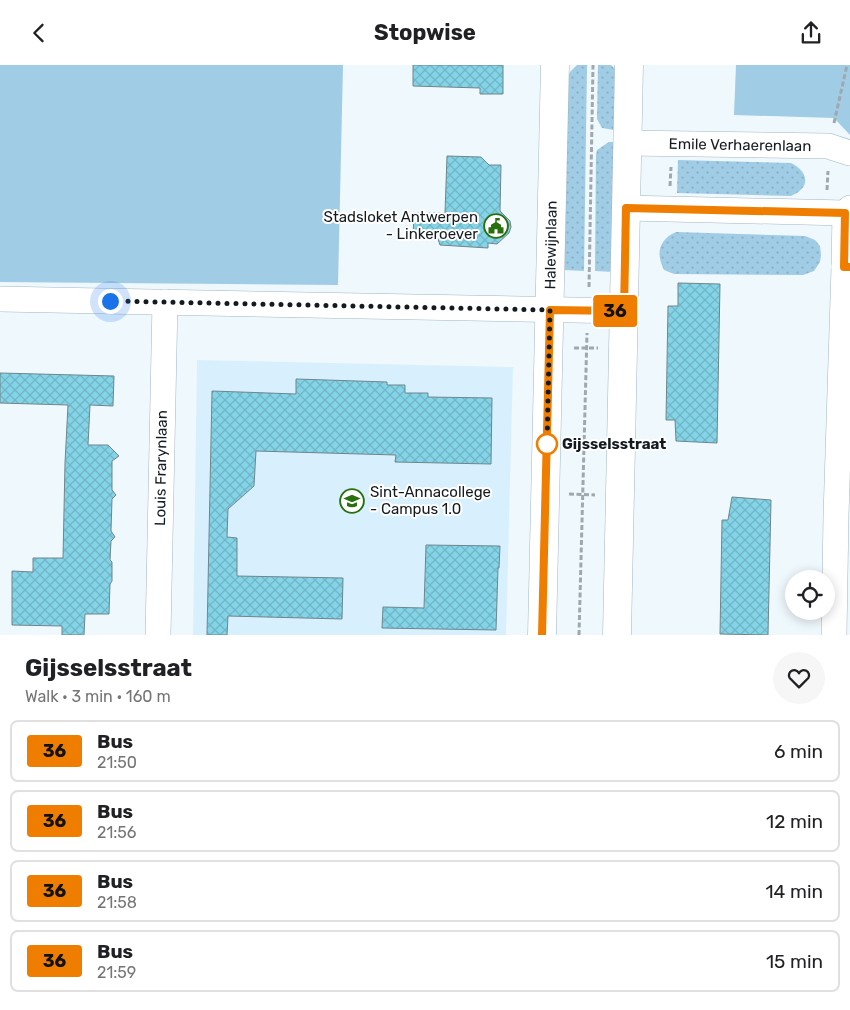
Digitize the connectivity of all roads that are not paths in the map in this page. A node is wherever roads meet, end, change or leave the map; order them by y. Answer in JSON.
{"nodes":[{"id":1,"x":555,"y":65,"type":"edge"},
{"id":2,"x":629,"y":65,"type":"edge"},
{"id":3,"x":628,"y":143,"type":"junction"},
{"id":4,"x":839,"y":150,"type":"edge"},
{"id":5,"x":626,"y":208,"type":"junction"},
{"id":6,"x":840,"y":211,"type":"edge"},
{"id":7,"x":847,"y":267,"type":"edge"},
{"id":8,"x":0,"y":299,"type":"edge"},
{"id":9,"x":165,"y":302,"type":"junction"},
{"id":10,"x":550,"y":310,"type":"junction"},
{"id":11,"x":624,"y":311,"type":"junction"},
{"id":12,"x":843,"y":516,"type":"edge"},
{"id":13,"x":158,"y":635,"type":"edge"},
{"id":14,"x":542,"y":635,"type":"edge"},
{"id":15,"x":618,"y":635,"type":"edge"},
{"id":16,"x":839,"y":635,"type":"edge"}],
"edges":[{"from":1,"to":10,"type":"main road","name":"Halewijnlaan"},
{"from":2,"to":3,"type":"main road"},
{"from":3,"to":4,"type":"street","name":"Emile Verhaerenlaan"},
{"from":3,"to":5,"type":"main road"},
{"from":5,"to":6,"type":"street"},
{"from":5,"to":11,"type":"main road"},
{"from":6,"to":7,"type":"street"},
{"from":7,"to":12,"type":"street"},
{"from":8,"to":9,"type":"street"},
{"from":9,"to":10,"type":"street"},
{"from":9,"to":13,"type":"street","name":"Louis Frarynlaan"},
{"from":10,"to":11,"type":"street"},
{"from":10,"to":14,"type":"main road","name":"Halewijnlaan"},
{"from":11,"to":15,"type":"main road"},
{"from":12,"to":16,"type":"street"}]}
